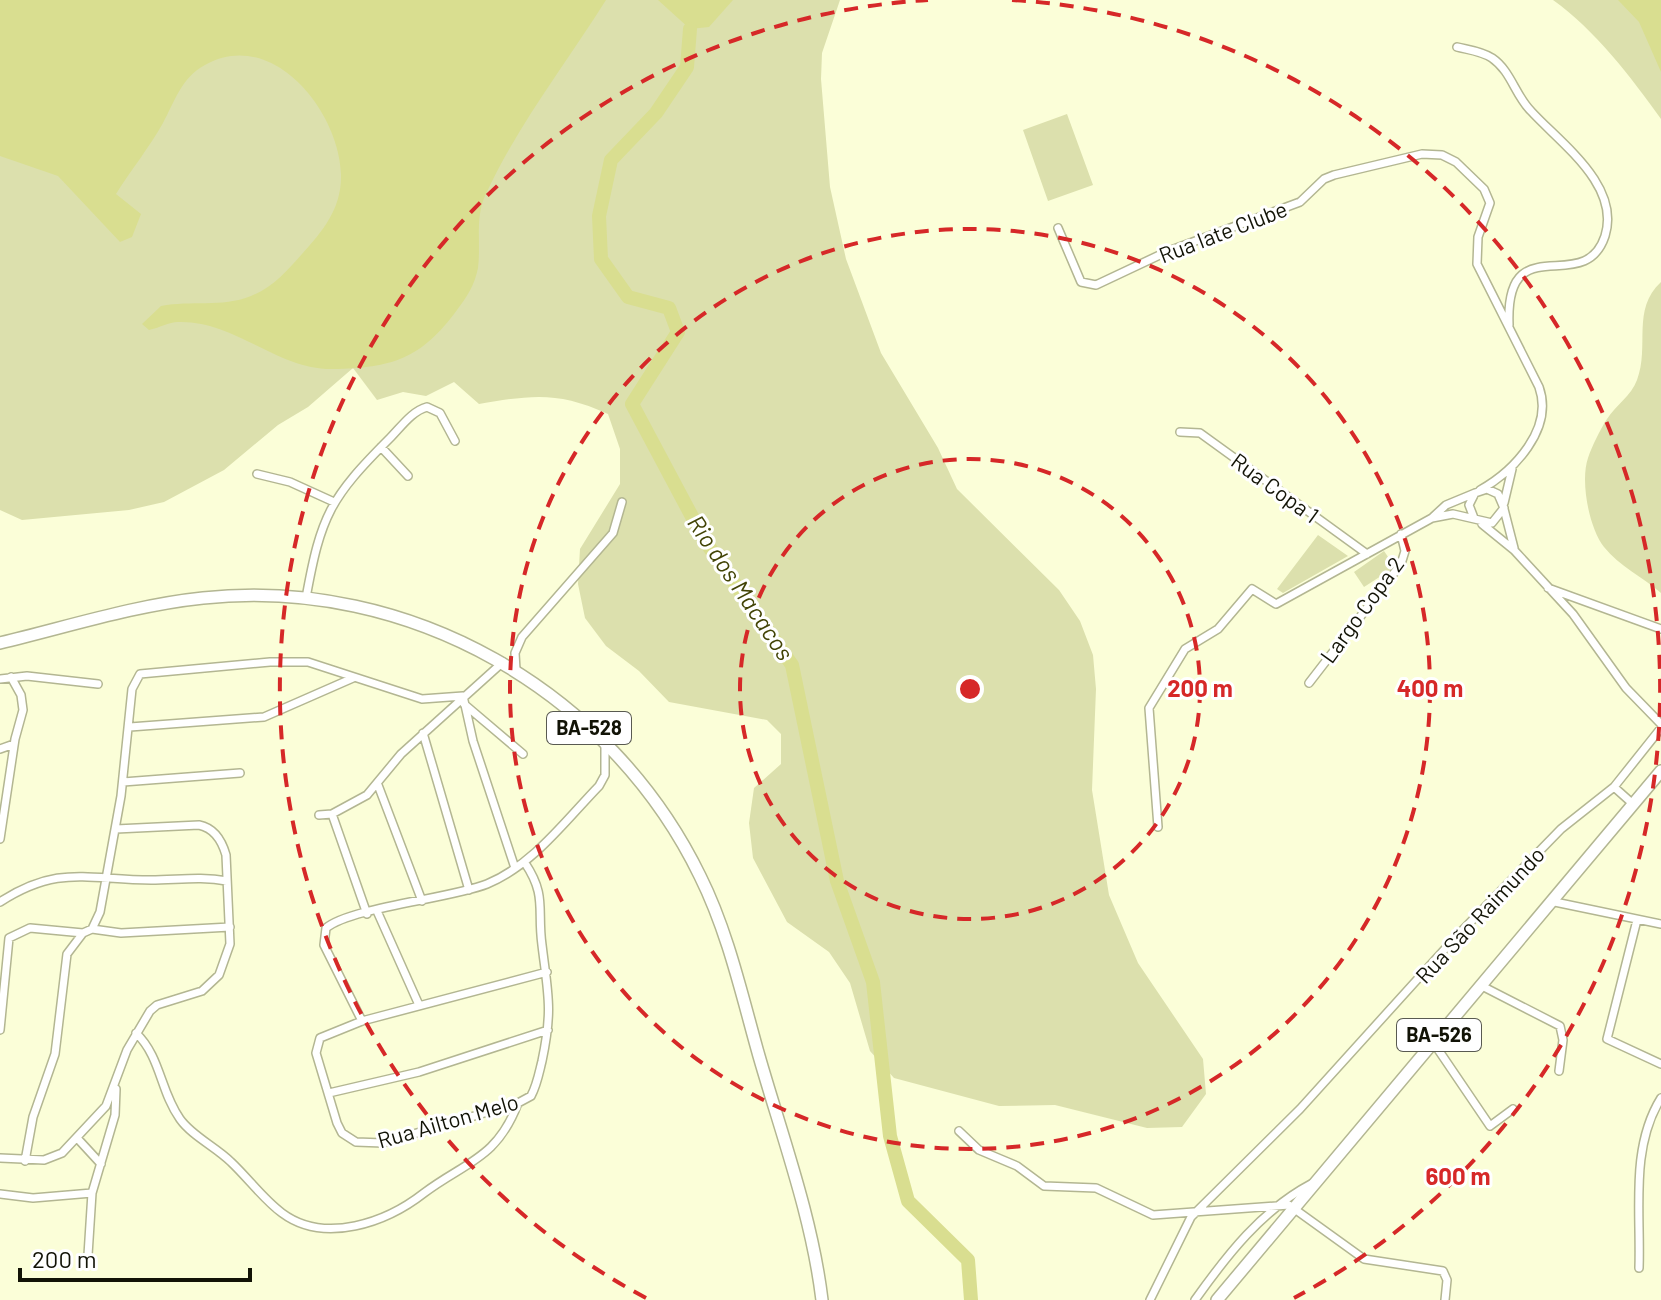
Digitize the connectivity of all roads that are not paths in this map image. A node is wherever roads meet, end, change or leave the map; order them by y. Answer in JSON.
{"nodes":[{"id":1,"x":1457,"y":47,"type":"dead end"},
{"id":2,"x":1058,"y":228,"type":"dead end"},
{"id":3,"x":1509,"y":327,"type":"junction"},
{"id":4,"x":1180,"y":432,"type":"dead end"},
{"id":5,"x":455,"y":441,"type":"dead end"},
{"id":6,"x":381,"y":447,"type":"junction"},
{"id":7,"x":1513,"y":467,"type":"junction"},
{"id":8,"x":257,"y":474,"type":"dead end"},
{"id":9,"x":408,"y":476,"type":"dead end"},
{"id":10,"x":1478,"y":492,"type":"junction"},
{"id":11,"x":334,"y":502,"type":"junction"},
{"id":12,"x":622,"y":502,"type":"dead end"},
{"id":13,"x":1504,"y":507,"type":"junction"},
{"id":14,"x":1432,"y":518,"type":"junction"},
{"id":15,"x":1477,"y":520,"type":"junction"},
{"id":16,"x":1401,"y":534,"type":"junction"},
{"id":17,"x":1514,"y":550,"type":"junction"},
{"id":18,"x":1367,"y":554,"type":"junction"},
{"id":19,"x":1546,"y":587,"type":"junction"},
{"id":20,"x":306,"y":598,"type":"junction"},
{"id":21,"x":1661,"y":629,"type":"edge"},
{"id":22,"x":0,"y":643,"type":"edge"},
{"id":23,"x":503,"y":662,"type":"junction"},
{"id":24,"x":516,"y":670,"type":"junction"},
{"id":25,"x":11,"y":677,"type":"junction"},
{"id":26,"x":353,"y":678,"type":"junction"},
{"id":27,"x":0,"y":679,"type":"edge"},
{"id":28,"x":1309,"y":683,"type":"dead end"},
{"id":29,"x":98,"y":684,"type":"dead end"},
{"id":30,"x":464,"y":700,"type":"junction"},
{"id":31,"x":1661,"y":726,"type":"edge"},
{"id":32,"x":130,"y":727,"type":"junction"},
{"id":33,"x":423,"y":733,"type":"junction"},
{"id":34,"x":14,"y":744,"type":"junction"},
{"id":35,"x":605,"y":744,"type":"junction"},
{"id":36,"x":0,"y":749,"type":"edge"},
{"id":37,"x":523,"y":754,"type":"dead end"},
{"id":38,"x":1661,"y":771,"type":"edge"},
{"id":39,"x":240,"y":773,"type":"dead end"},
{"id":40,"x":123,"y":782,"type":"junction"},
{"id":41,"x":378,"y":785,"type":"junction"},
{"id":42,"x":1614,"y":787,"type":"junction"},
{"id":43,"x":1633,"y":804,"type":"junction"},
{"id":44,"x":332,"y":814,"type":"junction"},
{"id":45,"x":319,"y":815,"type":"dead end"},
{"id":46,"x":1158,"y":827,"type":"dead end"},
{"id":47,"x":116,"y":829,"type":"junction"},
{"id":48,"x":0,"y":838,"type":"edge"},
{"id":49,"x":525,"y":863,"type":"junction"},
{"id":50,"x":515,"y":868,"type":"junction"},
{"id":51,"x":107,"y":879,"type":"junction"},
{"id":52,"x":227,"y":881,"type":"junction"},
{"id":53,"x":469,"y":890,"type":"junction"},
{"id":54,"x":422,"y":901,"type":"junction"},
{"id":55,"x":1550,"y":901,"type":"junction"},
{"id":56,"x":0,"y":902,"type":"edge"},
{"id":57,"x":377,"y":911,"type":"junction"},
{"id":58,"x":367,"y":914,"type":"junction"},
{"id":59,"x":1637,"y":920,"type":"junction"},
{"id":60,"x":1661,"y":924,"type":"edge"},
{"id":61,"x":230,"y":927,"type":"junction"},
{"id":62,"x":92,"y":929,"type":"junction"},
{"id":63,"x":83,"y":933,"type":"junction"},
{"id":64,"x":547,"y":972,"type":"junction"},
{"id":65,"x":1480,"y":985,"type":"junction"},
{"id":66,"x":419,"y":1005,"type":"junction"},
{"id":67,"x":362,"y":1021,"type":"junction"},
{"id":68,"x":0,"y":1030,"type":"edge"},
{"id":69,"x":548,"y":1030,"type":"junction"},
{"id":70,"x":136,"y":1033,"type":"junction"},
{"id":71,"x":1433,"y":1042,"type":"junction"},
{"id":72,"x":1661,"y":1064,"type":"edge"},
{"id":73,"x":1559,"y":1071,"type":"dead end"},
{"id":74,"x":116,"y":1087,"type":"junction"},
{"id":75,"x":329,"y":1093,"type":"junction"},
{"id":76,"x":1661,"y":1098,"type":"edge"},
{"id":77,"x":518,"y":1103,"type":"junction"},
{"id":78,"x":1513,"y":1109,"type":"dead end"},
{"id":79,"x":959,"y":1131,"type":"dead end"},
{"id":80,"x":78,"y":1139,"type":"junction"},
{"id":81,"x":0,"y":1158,"type":"edge"},
{"id":82,"x":25,"y":1161,"type":"junction"},
{"id":83,"x":101,"y":1164,"type":"junction"},
{"id":84,"x":1317,"y":1181,"type":"junction"},
{"id":85,"x":92,"y":1193,"type":"junction"},
{"id":86,"x":0,"y":1194,"type":"edge"},
{"id":87,"x":1275,"y":1205,"type":"junction"},
{"id":88,"x":1294,"y":1207,"type":"junction"},
{"id":89,"x":1200,"y":1209,"type":"junction"},
{"id":90,"x":88,"y":1255,"type":"dead end"},
{"id":91,"x":1639,"y":1268,"type":"dead end"},
{"id":92,"x":822,"y":1300,"type":"edge"},
{"id":93,"x":1150,"y":1300,"type":"edge"},
{"id":94,"x":1195,"y":1300,"type":"edge"},
{"id":95,"x":1217,"y":1300,"type":"edge"},
{"id":96,"x":1445,"y":1300,"type":"edge"}],
"edges":[{"from":1,"to":3,"type":"street"},
{"from":2,"to":3,"type":"street","name":"Rua Iate Clube"},
{"from":3,"to":7,"type":"street","name":"Rua Iate Clube"},
{"from":4,"to":18,"type":"street","name":"Rua Copa 1"},
{"from":5,"to":6,"type":"street"},
{"from":6,"to":9,"type":"street"},
{"from":6,"to":11,"type":"street"},
{"from":7,"to":10,"type":"street"},
{"from":7,"to":13,"type":"street"},
{"from":8,"to":11,"type":"street"},
{"from":10,"to":13,"type":"street"},
{"from":10,"to":14,"type":"street"},
{"from":10,"to":15,"type":"street"},
{"from":11,"to":20,"type":"street"},
{"from":12,"to":24,"type":"street"},
{"from":13,"to":15,"type":"street"},
{"from":13,"to":17,"type":"street"},
{"from":14,"to":15,"type":"street"},
{"from":14,"to":16,"type":"street"},
{"from":15,"to":17,"type":"street"},
{"from":16,"to":18,"type":"street"},
{"from":16,"to":28,"type":"street","name":"Largo Copa 2"},
{"from":17,"to":19,"type":"street"},
{"from":18,"to":46,"type":"street"},
{"from":19,"to":21,"type":"street"},
{"from":19,"to":31,"type":"street"},
{"from":20,"to":22,"type":"main road","number":"BA-528"},
{"from":20,"to":23,"type":"main road","number":"BA-528"},
{"from":23,"to":24,"type":"main road","number":"BA-528"},
{"from":23,"to":30,"type":"street"},
{"from":24,"to":35,"type":"main road","number":"BA-528"},
{"from":25,"to":27,"type":"street"},
{"from":25,"to":29,"type":"street"},
{"from":25,"to":34,"type":"street"},
{"from":26,"to":30,"type":"street"},
{"from":26,"to":32,"type":"street"},
{"from":26,"to":32,"type":"street"},
{"from":30,"to":33,"type":"street"},
{"from":30,"to":37,"type":"street"},
{"from":30,"to":50,"type":"street"},
{"from":31,"to":42,"type":"street","name":"Rua São Raimundo"},
{"from":32,"to":40,"type":"street"},
{"from":33,"to":41,"type":"street"},
{"from":33,"to":53,"type":"street"},
{"from":34,"to":36,"type":"street"},
{"from":34,"to":48,"type":"street"},
{"from":35,"to":49,"type":"street"},
{"from":35,"to":92,"type":"main road","number":"BA-528"},
{"from":38,"to":43,"type":"main road","number":"BA-526"},
{"from":39,"to":40,"type":"street"},
{"from":40,"to":47,"type":"street"},
{"from":41,"to":44,"type":"street"},
{"from":41,"to":54,"type":"street"},
{"from":42,"to":43,"type":"street"},
{"from":42,"to":89,"type":"street","name":"Rua São Raimundo"},
{"from":43,"to":55,"type":"main road","number":"BA-526"},
{"from":44,"to":45,"type":"street"},
{"from":44,"to":58,"type":"street"},
{"from":47,"to":51,"type":"street"},
{"from":47,"to":52,"type":"street"},
{"from":49,"to":50,"type":"street"},
{"from":49,"to":64,"type":"street","name":"Rua Ailton Melo"},
{"from":50,"to":53,"type":"street"},
{"from":51,"to":52,"type":"street"},
{"from":51,"to":56,"type":"street"},
{"from":51,"to":62,"type":"street"},
{"from":52,"to":61,"type":"street"},
{"from":53,"to":54,"type":"street"},
{"from":54,"to":57,"type":"street"},
{"from":55,"to":59,"type":"street"},
{"from":55,"to":65,"type":"main road","number":"BA-526"},
{"from":57,"to":58,"type":"street"},
{"from":57,"to":66,"type":"street"},
{"from":58,"to":67,"type":"street"},
{"from":59,"to":60,"type":"street"},
{"from":59,"to":72,"type":"street"},
{"from":61,"to":62,"type":"street"},
{"from":61,"to":70,"type":"street"},
{"from":62,"to":63,"type":"street"},
{"from":63,"to":68,"type":"street"},
{"from":63,"to":82,"type":"street"},
{"from":64,"to":66,"type":"street"},
{"from":64,"to":69,"type":"street","name":"Rua Ailton Melo"},
{"from":65,"to":71,"type":"main road","number":"BA-526"},
{"from":65,"to":73,"type":"street"},
{"from":66,"to":67,"type":"street"},
{"from":67,"to":75,"type":"street","name":"Rua Ailton Melo"},
{"from":69,"to":75,"type":"street"},
{"from":69,"to":77,"type":"street","name":"Rua Ailton Melo"},
{"from":70,"to":74,"type":"street"},
{"from":70,"to":77,"type":"street"},
{"from":71,"to":78,"type":"street"},
{"from":71,"to":84,"type":"main road","number":"BA-526"},
{"from":74,"to":80,"type":"street"},
{"from":74,"to":83,"type":"street"},
{"from":75,"to":77,"type":"street","name":"Rua Ailton Melo"},
{"from":76,"to":91,"type":"street"},
{"from":79,"to":89,"type":"street"},
{"from":80,"to":82,"type":"street"},
{"from":80,"to":83,"type":"street"},
{"from":81,"to":82,"type":"street"},
{"from":83,"to":85,"type":"street"},
{"from":84,"to":87,"type":"street"},
{"from":84,"to":88,"type":"main road","number":"BA-526"},
{"from":85,"to":86,"type":"street"},
{"from":85,"to":90,"type":"street"},
{"from":87,"to":88,"type":"street"},
{"from":87,"to":89,"type":"street"},
{"from":87,"to":94,"type":"street"},
{"from":88,"to":95,"type":"main road","number":"BA-526"},
{"from":88,"to":96,"type":"street"},
{"from":89,"to":93,"type":"street","name":"Rua São Raimundo"}]}
